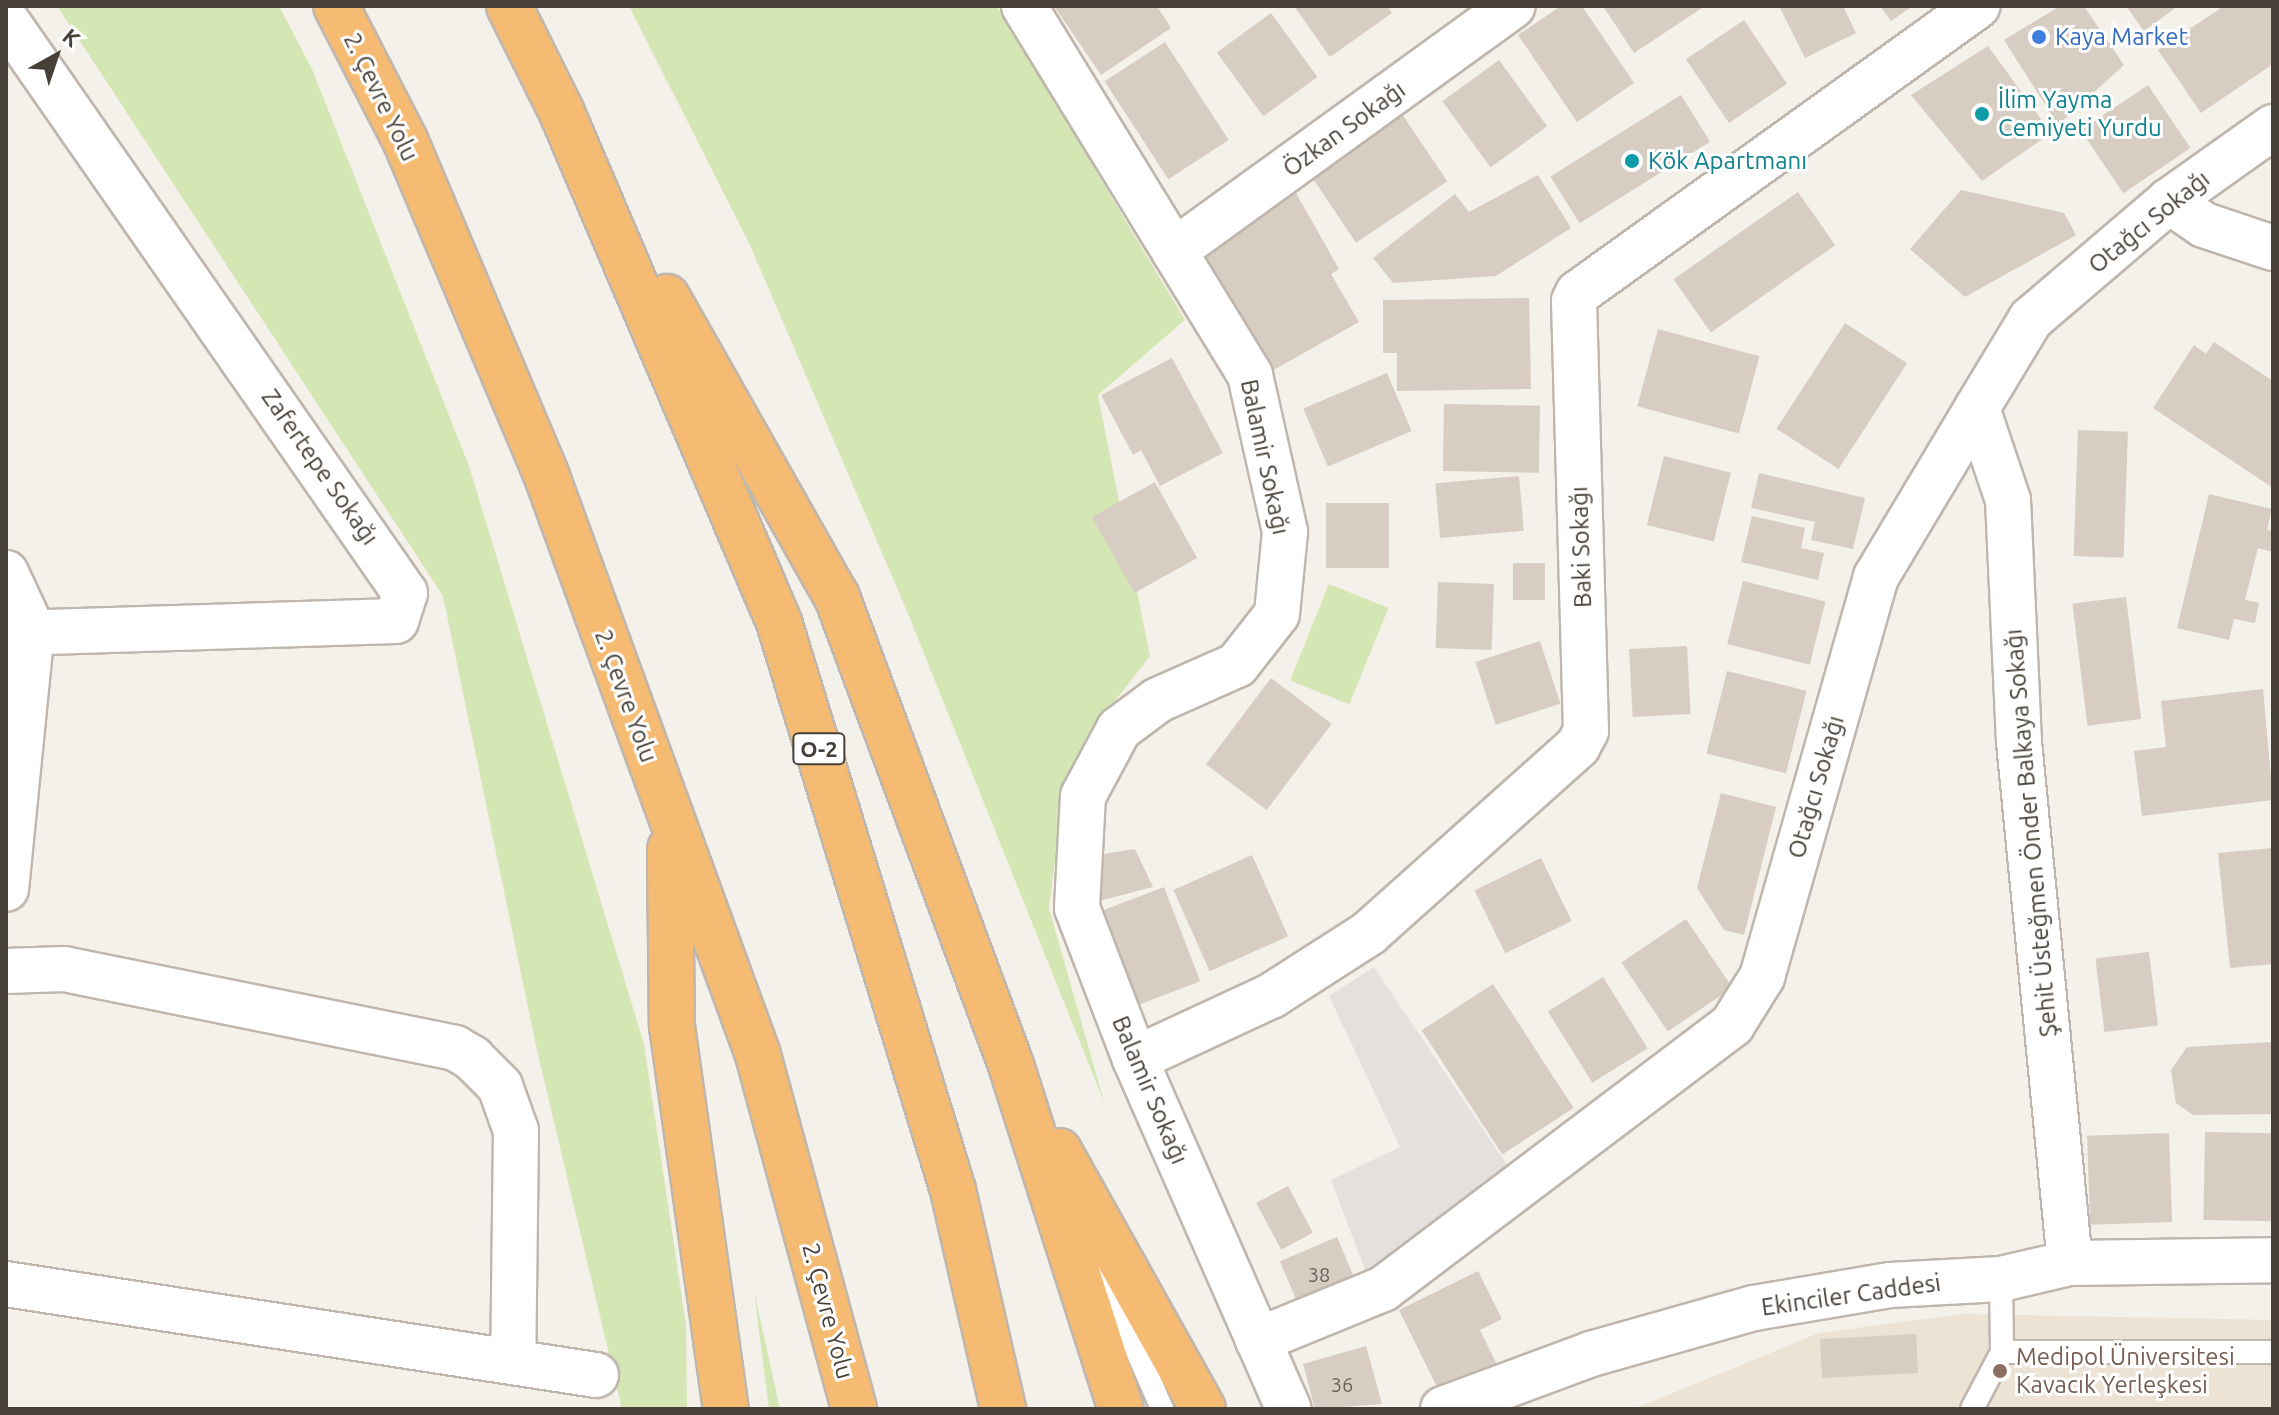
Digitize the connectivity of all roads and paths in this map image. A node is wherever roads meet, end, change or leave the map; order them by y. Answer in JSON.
{"nodes":[{"id":1,"x":336,"y":6,"type":"edge"},
{"id":2,"x":509,"y":6,"type":"edge"},
{"id":3,"x":1024,"y":6,"type":"edge"},
{"id":4,"x":1513,"y":6,"type":"edge"},
{"id":5,"x":1978,"y":6,"type":"edge"},
{"id":6,"x":6,"y":20,"type":"edge"},
{"id":7,"x":562,"y":113,"type":"junction"},
{"id":8,"x":2273,"y":127,"type":"edge"},
{"id":9,"x":2169,"y":201,"type":"junction"},
{"id":10,"x":2273,"y":248,"type":"edge"},
{"id":11,"x":1174,"y":251,"type":"junction"},
{"id":12,"x":1977,"y":408,"type":"junction"},
{"id":13,"x":6,"y":573,"type":"edge"},
{"id":14,"x":19,"y":631,"type":"edge"},
{"id":15,"x":669,"y":819,"type":"junction"},
{"id":16,"x":6,"y":889,"type":"edge"},
{"id":17,"x":6,"y":971,"type":"edge"},
{"id":18,"x":1135,"y":1059,"type":"junction"},
{"id":19,"x":1011,"y":1065,"type":"junction"},
{"id":20,"x":2273,"y":1260,"type":"edge"},
{"id":21,"x":2070,"y":1263,"type":"junction"},
{"id":22,"x":2001,"y":1279,"type":"junction"},
{"id":23,"x":6,"y":1284,"type":"edge"},
{"id":24,"x":1258,"y":1340,"type":"junction"},
{"id":25,"x":2002,"y":1352,"type":"junction"},
{"id":26,"x":2273,"y":1352,"type":"edge"},
{"id":27,"x":513,"y":1361,"type":"junction"},
{"id":28,"x":596,"y":1375,"type":"dead end"},
{"id":29,"x":726,"y":1409,"type":"edge"},
{"id":30,"x":854,"y":1409,"type":"edge"},
{"id":31,"x":1003,"y":1409,"type":"edge"},
{"id":32,"x":1121,"y":1409,"type":"edge"},
{"id":33,"x":1162,"y":1409,"type":"edge"},
{"id":34,"x":1203,"y":1409,"type":"edge"},
{"id":35,"x":1289,"y":1409,"type":"edge"},
{"id":36,"x":1443,"y":1409,"type":"edge"},
{"id":37,"x":1972,"y":1409,"type":"edge"}],
"edges":[{"from":1,"to":15,"type":"highway","name":"2. Çevre Yolu"},
{"from":2,"to":7,"type":"highway","number":"O-2"},
{"from":3,"to":11,"type":"street","name":"Balamir Sokağı"},
{"from":4,"to":11,"type":"street","name":"Özkan Sokağı"},
{"from":5,"to":18,"type":"street","name":"Baki Sokağı"},
{"from":6,"to":14,"type":"street","name":"Zafertepe Sokağı"},
{"from":7,"to":19,"type":"highway"},
{"from":7,"to":31,"type":"highway","number":"O-2"},
{"from":8,"to":9,"type":"street","name":"Otağcı Sokağı"},
{"from":9,"to":10,"type":"street"},
{"from":9,"to":12,"type":"street","name":"Otağcı Sokağı"},
{"from":11,"to":18,"type":"street","name":"Balamir Sokağı"},
{"from":12,"to":21,"type":"street","name":"Şehit Üsteğmen Önder Balkaya Sokağı"},
{"from":12,"to":24,"type":"street","name":"Otağcı Sokağı"},
{"from":13,"to":14,"type":"street"},
{"from":14,"to":16,"type":"street"},
{"from":15,"to":29,"type":"highway"},
{"from":15,"to":30,"type":"highway","name":"2. Çevre Yolu"},
{"from":17,"to":27,"type":"street"},
{"from":18,"to":24,"type":"street","name":"Balamir Sokağı"},
{"from":19,"to":32,"type":"highway"},
{"from":19,"to":33,"type":"lane"},
{"from":19,"to":34,"type":"highway"},
{"from":20,"to":21,"type":"street","name":"Ekinciler Caddesi"},
{"from":21,"to":22,"type":"street","name":"Ekinciler Caddesi"},
{"from":22,"to":25,"type":"lane"},
{"from":22,"to":36,"type":"street","name":"Ekinciler Caddesi"},
{"from":23,"to":27,"type":"street"},
{"from":24,"to":35,"type":"street","name":"Balamir Sokağı"},
{"from":25,"to":26,"type":"lane"},
{"from":25,"to":37,"type":"lane"},
{"from":27,"to":28,"type":"street"}]}
